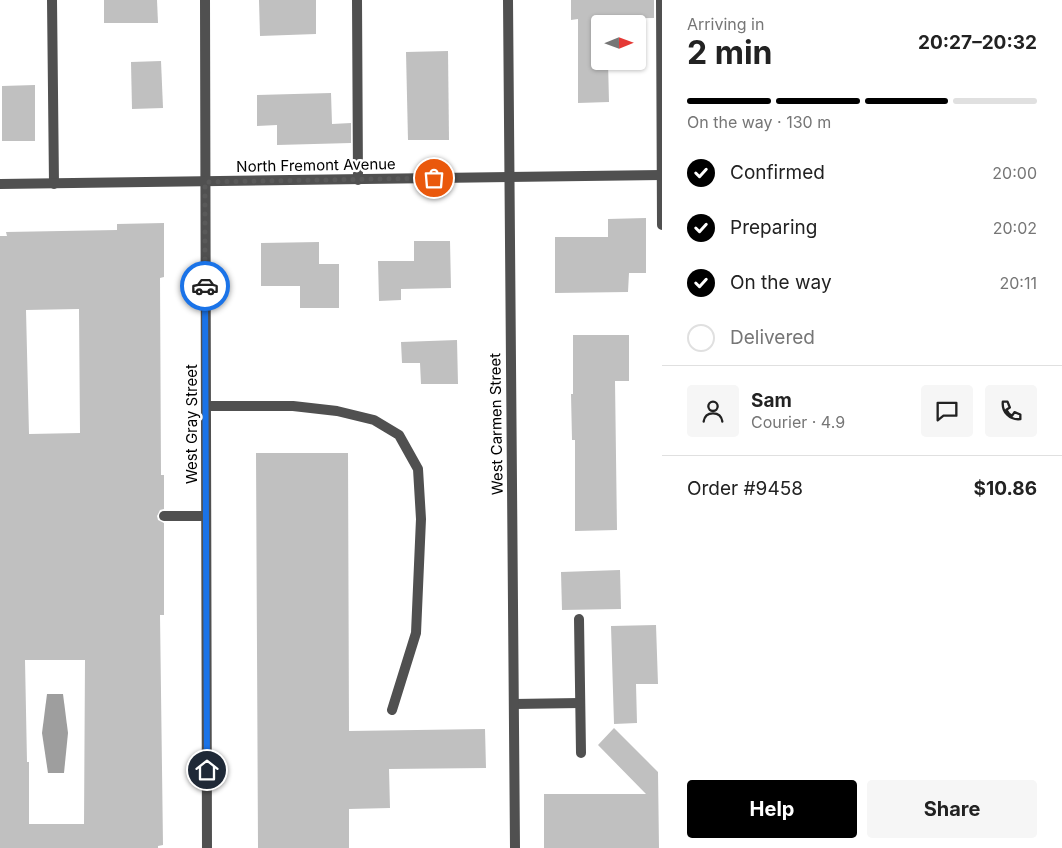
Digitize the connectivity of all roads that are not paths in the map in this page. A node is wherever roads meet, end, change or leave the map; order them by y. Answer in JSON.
{"nodes":[{"id":1,"x":52,"y":0,"type":"edge"},
{"id":2,"x":204,"y":0,"type":"edge"},
{"id":3,"x":357,"y":0,"type":"edge"},
{"id":4,"x":508,"y":0,"type":"edge"},
{"id":5,"x":661,"y":0,"type":"edge"},
{"id":6,"x":662,"y":175,"type":"edge"},
{"id":7,"x":509,"y":177,"type":"junction"},
{"id":8,"x":358,"y":180,"type":"junction"},
{"id":9,"x":205,"y":182,"type":"junction"},
{"id":10,"x":0,"y":184,"type":"edge"},
{"id":11,"x":54,"y":184,"type":"junction"},
{"id":12,"x":662,"y":225,"type":"edge"},
{"id":13,"x":206,"y":406,"type":"junction"},
{"id":14,"x":164,"y":516,"type":"dead end"},
{"id":15,"x":206,"y":516,"type":"junction"},
{"id":16,"x":579,"y":618,"type":"dead end"},
{"id":17,"x":580,"y":703,"type":"junction"},
{"id":18,"x":514,"y":704,"type":"junction"},
{"id":19,"x":392,"y":710,"type":"dead end"},
{"id":20,"x":581,"y":753,"type":"dead end"},
{"id":21,"x":207,"y":848,"type":"edge"},
{"id":22,"x":516,"y":848,"type":"edge"}],
"edges":[{"from":1,"to":11,"type":"street"},
{"from":2,"to":9,"type":"street","name":"West Gray Street"},
{"from":3,"to":8,"type":"street"},
{"from":4,"to":7,"type":"street","name":"West Carmen Street"},
{"from":5,"to":6,"type":"street"},
{"from":6,"to":7,"type":"street","name":"North Fremont Avenue"},
{"from":6,"to":12,"type":"street"},
{"from":7,"to":8,"type":"street","name":"North Fremont Avenue"},
{"from":7,"to":18,"type":"street","name":"West Carmen Street"},
{"from":8,"to":9,"type":"street","name":"North Fremont Avenue"},
{"from":9,"to":11,"type":"street","name":"North Fremont Avenue"},
{"from":9,"to":13,"type":"street","name":"West Gray Street"},
{"from":10,"to":11,"type":"street","name":"North Fremont Avenue"},
{"from":13,"to":15,"type":"street","name":"West Gray Street"},
{"from":13,"to":19,"type":"street"},
{"from":14,"to":15,"type":"street"},
{"from":15,"to":21,"type":"street","name":"West Gray Street"},
{"from":16,"to":17,"type":"street"},
{"from":17,"to":18,"type":"street"},
{"from":17,"to":20,"type":"street"},
{"from":18,"to":22,"type":"street","name":"West Carmen Street"}]}
